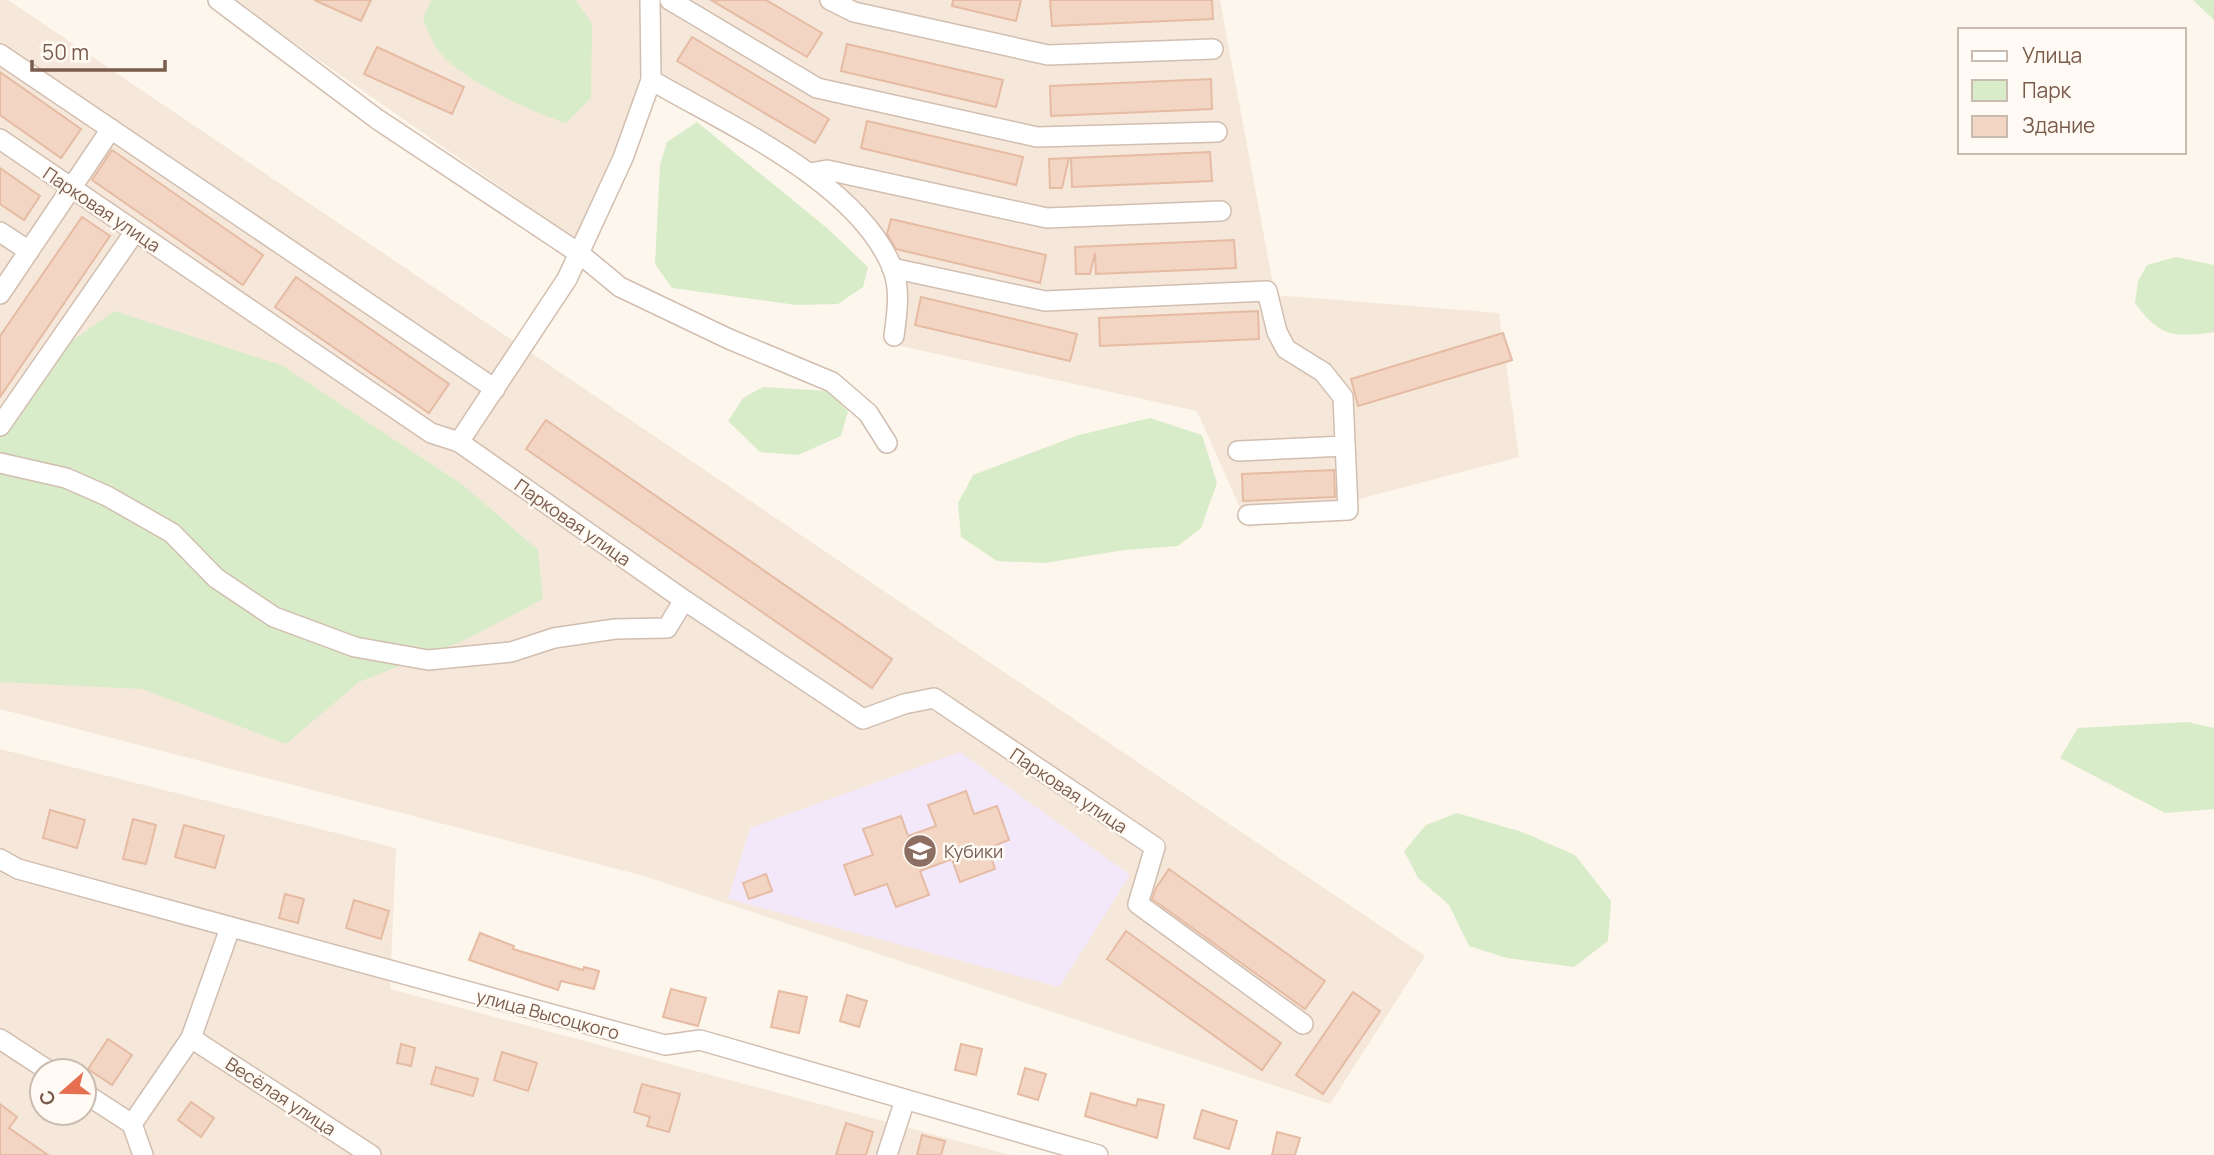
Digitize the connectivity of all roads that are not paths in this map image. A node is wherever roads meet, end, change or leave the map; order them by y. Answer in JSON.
{"nodes":[{"id":1,"x":218,"y":0,"type":"edge"},
{"id":2,"x":650,"y":0,"type":"edge"},
{"id":3,"x":670,"y":0,"type":"edge"},
{"id":4,"x":830,"y":0,"type":"edge"},
{"id":5,"x":1213,"y":49,"type":"dead end"},
{"id":6,"x":0,"y":54,"type":"edge"},
{"id":7,"x":651,"y":80,"type":"junction"},
{"id":8,"x":111,"y":129,"type":"junction"},
{"id":9,"x":1217,"y":132,"type":"dead end"},
{"id":10,"x":0,"y":139,"type":"edge"},
{"id":11,"x":810,"y":173,"type":"junction"},
{"id":12,"x":71,"y":189,"type":"junction"},
{"id":13,"x":1221,"y":211,"type":"dead end"},
{"id":14,"x":0,"y":232,"type":"edge"},
{"id":15,"x":134,"y":233,"type":"junction"},
{"id":16,"x":29,"y":251,"type":"junction"},
{"id":17,"x":580,"y":254,"type":"junction"},
{"id":18,"x":892,"y":268,"type":"junction"},
{"id":19,"x":0,"y":294,"type":"edge"},
{"id":20,"x":894,"y":336,"type":"dead end"},
{"id":21,"x":495,"y":389,"type":"junction"},
{"id":22,"x":0,"y":426,"type":"edge"},
{"id":23,"x":459,"y":442,"type":"junction"},
{"id":24,"x":887,"y":443,"type":"dead end"},
{"id":25,"x":1345,"y":446,"type":"junction"},
{"id":26,"x":1238,"y":451,"type":"dead end"},
{"id":27,"x":0,"y":463,"type":"edge"},
{"id":28,"x":1248,"y":515,"type":"dead end"},
{"id":29,"x":684,"y":600,"type":"junction"},
{"id":30,"x":0,"y":859,"type":"edge"},
{"id":31,"x":230,"y":928,"type":"junction"},
{"id":32,"x":1303,"y":1024,"type":"dead end"},
{"id":33,"x":191,"y":1038,"type":"junction"},
{"id":34,"x":0,"y":1040,"type":"edge"},
{"id":35,"x":28,"y":1057,"type":"edge"},
{"id":36,"x":905,"y":1100,"type":"junction"},
{"id":37,"x":98,"y":1102,"type":"edge"},
{"id":38,"x":132,"y":1124,"type":"junction"},
{"id":39,"x":143,"y":1155,"type":"edge"},
{"id":40,"x":371,"y":1155,"type":"edge"},
{"id":41,"x":887,"y":1155,"type":"edge"},
{"id":42,"x":1098,"y":1155,"type":"edge"}],
"edges":[{"from":1,"to":17,"type":"street"},
{"from":2,"to":7,"type":"street"},
{"from":3,"to":9,"type":"street"},
{"from":4,"to":5,"type":"street"},
{"from":6,"to":8,"type":"street"},
{"from":7,"to":11,"type":"street"},
{"from":7,"to":17,"type":"street"},
{"from":8,"to":12,"type":"street"},
{"from":8,"to":21,"type":"street"},
{"from":10,"to":12,"type":"street","name":"Парковая улица"},
{"from":11,"to":13,"type":"street"},
{"from":11,"to":18,"type":"street"},
{"from":12,"to":15,"type":"street","name":"Парковая улица"},
{"from":12,"to":16,"type":"street"},
{"from":14,"to":16,"type":"street"},
{"from":15,"to":22,"type":"street"},
{"from":15,"to":23,"type":"street","name":"Парковая улица"},
{"from":16,"to":19,"type":"street"},
{"from":17,"to":21,"type":"street"},
{"from":17,"to":24,"type":"street"},
{"from":18,"to":20,"type":"street"},
{"from":18,"to":25,"type":"street"},
{"from":21,"to":23,"type":"street"},
{"from":23,"to":29,"type":"street","name":"Парковая улица"},
{"from":25,"to":26,"type":"street"},
{"from":25,"to":28,"type":"street"},
{"from":27,"to":29,"type":"street"},
{"from":29,"to":32,"type":"street","name":"Парковая улица"},
{"from":30,"to":31,"type":"street","name":"улица Высоцкого"},
{"from":31,"to":33,"type":"street"},
{"from":31,"to":36,"type":"street","name":"улица Высоцкого"},
{"from":33,"to":38,"type":"street"},
{"from":33,"to":40,"type":"street","name":"Весёлая улица"},
{"from":34,"to":35,"type":"street"},
{"from":36,"to":41,"type":"street"},
{"from":36,"to":42,"type":"street","name":"улица Высоцкого"},
{"from":37,"to":38,"type":"street"},
{"from":38,"to":39,"type":"street"}]}
